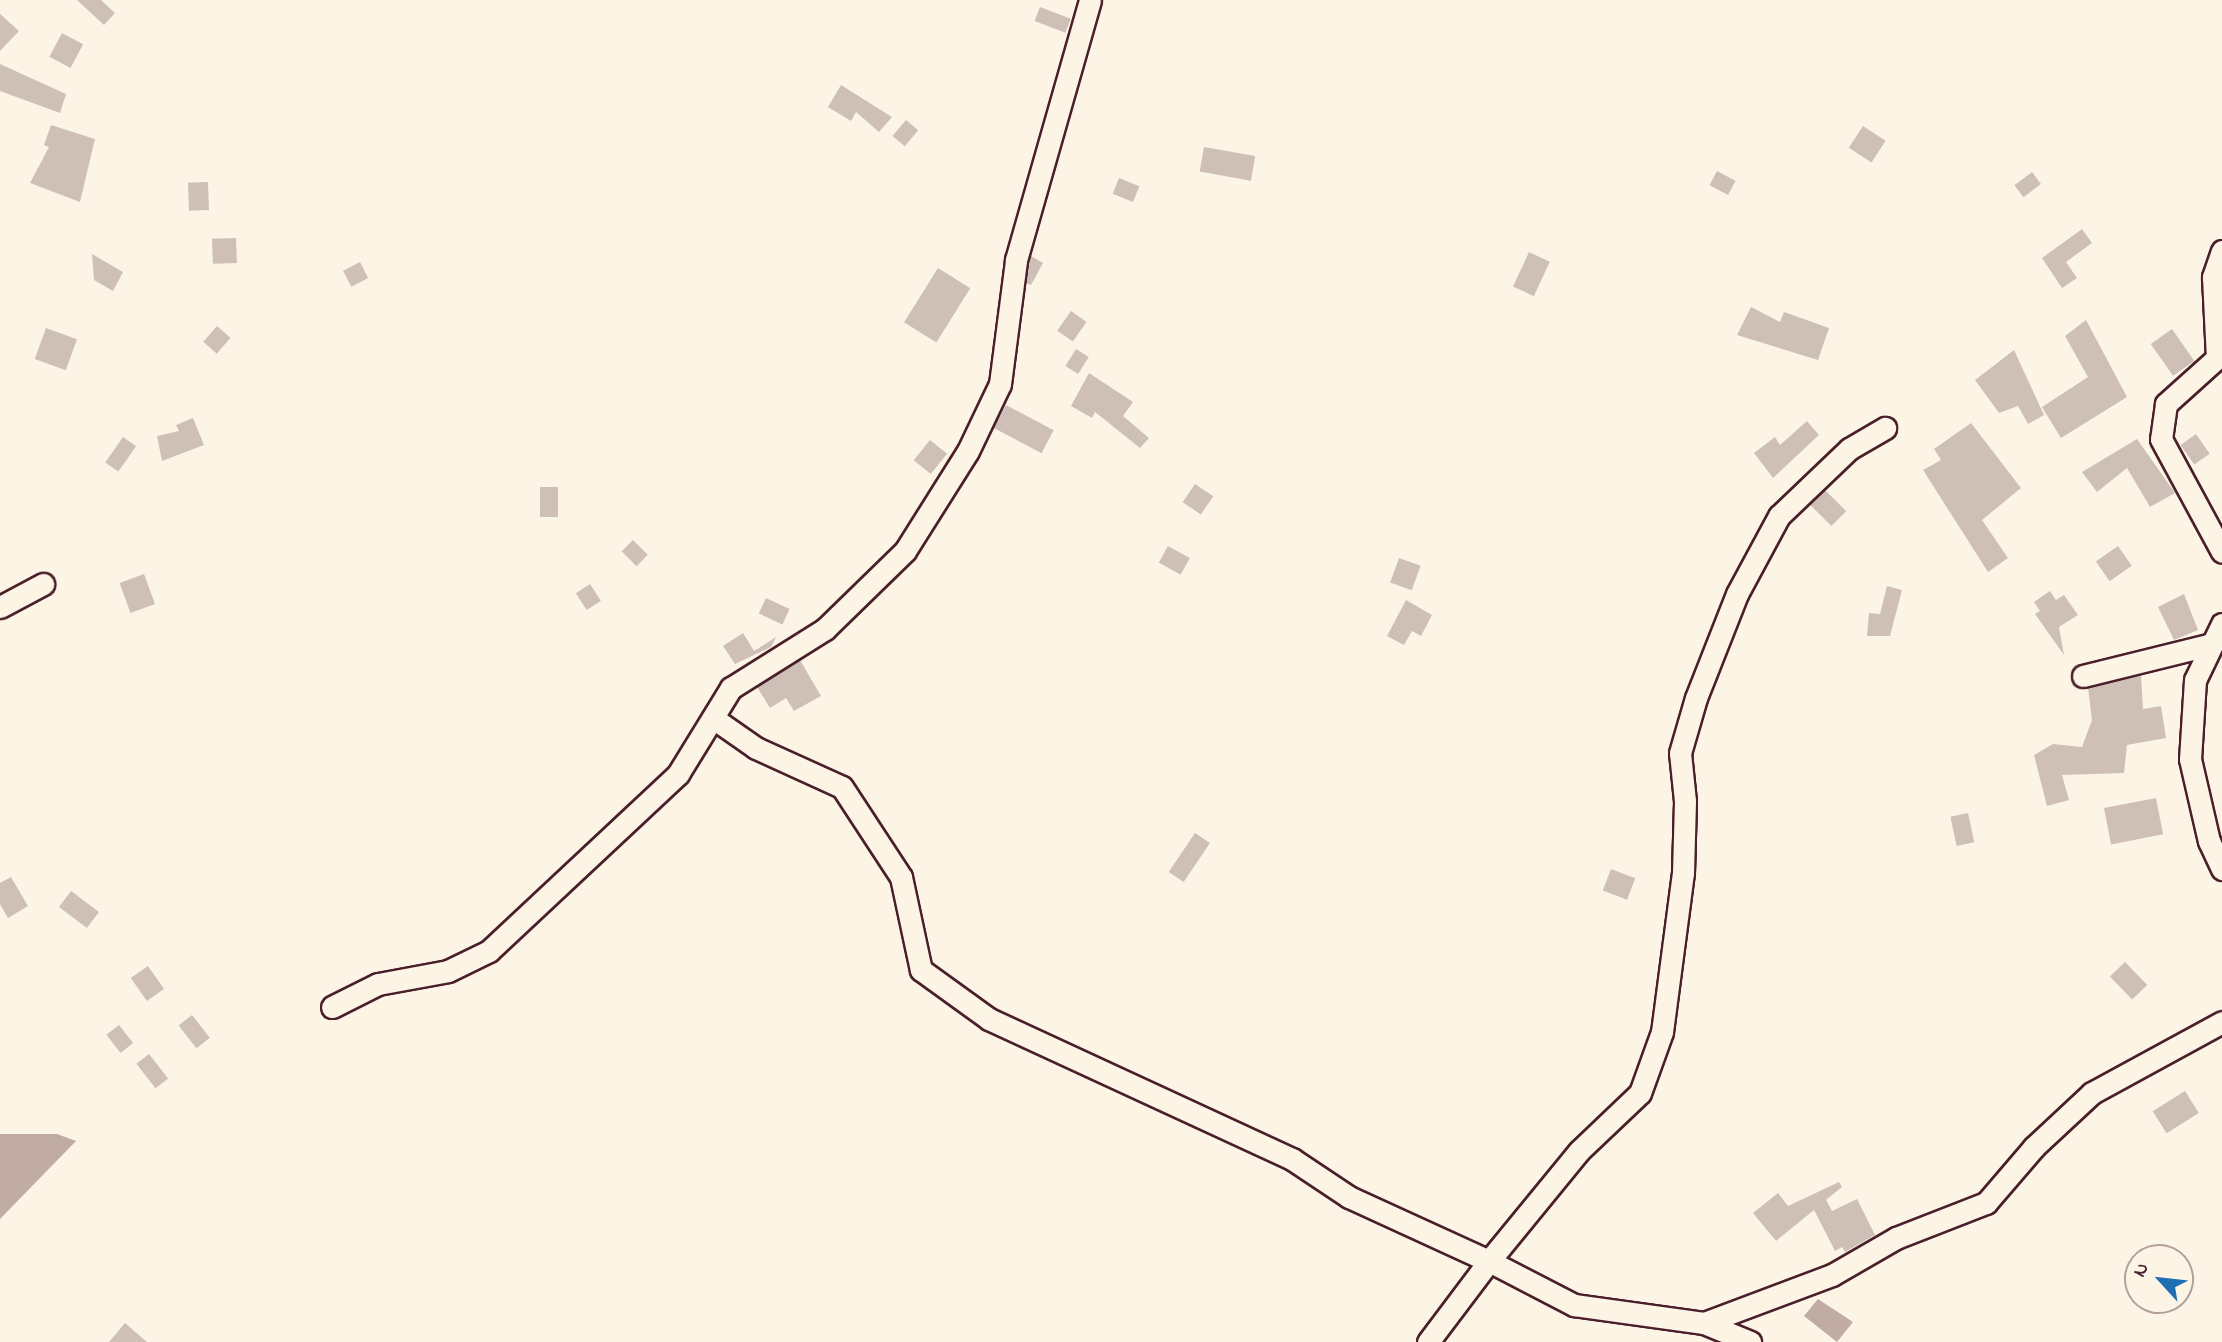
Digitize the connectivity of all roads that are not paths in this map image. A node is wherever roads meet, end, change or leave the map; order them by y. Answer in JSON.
{"nodes":[{"id":1,"x":1090,"y":0,"type":"edge"},
{"id":2,"x":2222,"y":251,"type":"edge"},
{"id":3,"x":2220,"y":361,"type":"edge"},
{"id":4,"x":1885,"y":428,"type":"dead end"},
{"id":5,"x":2222,"y":552,"type":"edge"},
{"id":6,"x":43,"y":584,"type":"dead end"},
{"id":7,"x":0,"y":607,"type":"edge"},
{"id":8,"x":2222,"y":624,"type":"edge"},
{"id":9,"x":2212,"y":644,"type":"junction"},
{"id":10,"x":2083,"y":676,"type":"dead end"},
{"id":11,"x":713,"y":718,"type":"junction"},
{"id":12,"x":2222,"y":869,"type":"edge"},
{"id":13,"x":332,"y":1007,"type":"dead end"},
{"id":14,"x":2222,"y":1022,"type":"edge"},
{"id":15,"x":1489,"y":1261,"type":"junction"},
{"id":16,"x":1704,"y":1323,"type":"junction"},
{"id":17,"x":1427,"y":1342,"type":"edge"},
{"id":18,"x":1750,"y":1342,"type":"edge"}],
"edges":[{"from":1,"to":11,"type":"street"},
{"from":2,"to":3,"type":"street"},
{"from":3,"to":5,"type":"street"},
{"from":4,"to":15,"type":"street"},
{"from":6,"to":7,"type":"street"},
{"from":8,"to":9,"type":"street"},
{"from":9,"to":10,"type":"street"},
{"from":9,"to":12,"type":"street"},
{"from":11,"to":13,"type":"street"},
{"from":11,"to":15,"type":"street"},
{"from":14,"to":16,"type":"street"},
{"from":15,"to":16,"type":"street"},
{"from":15,"to":17,"type":"street"},
{"from":16,"to":18,"type":"street"}]}
